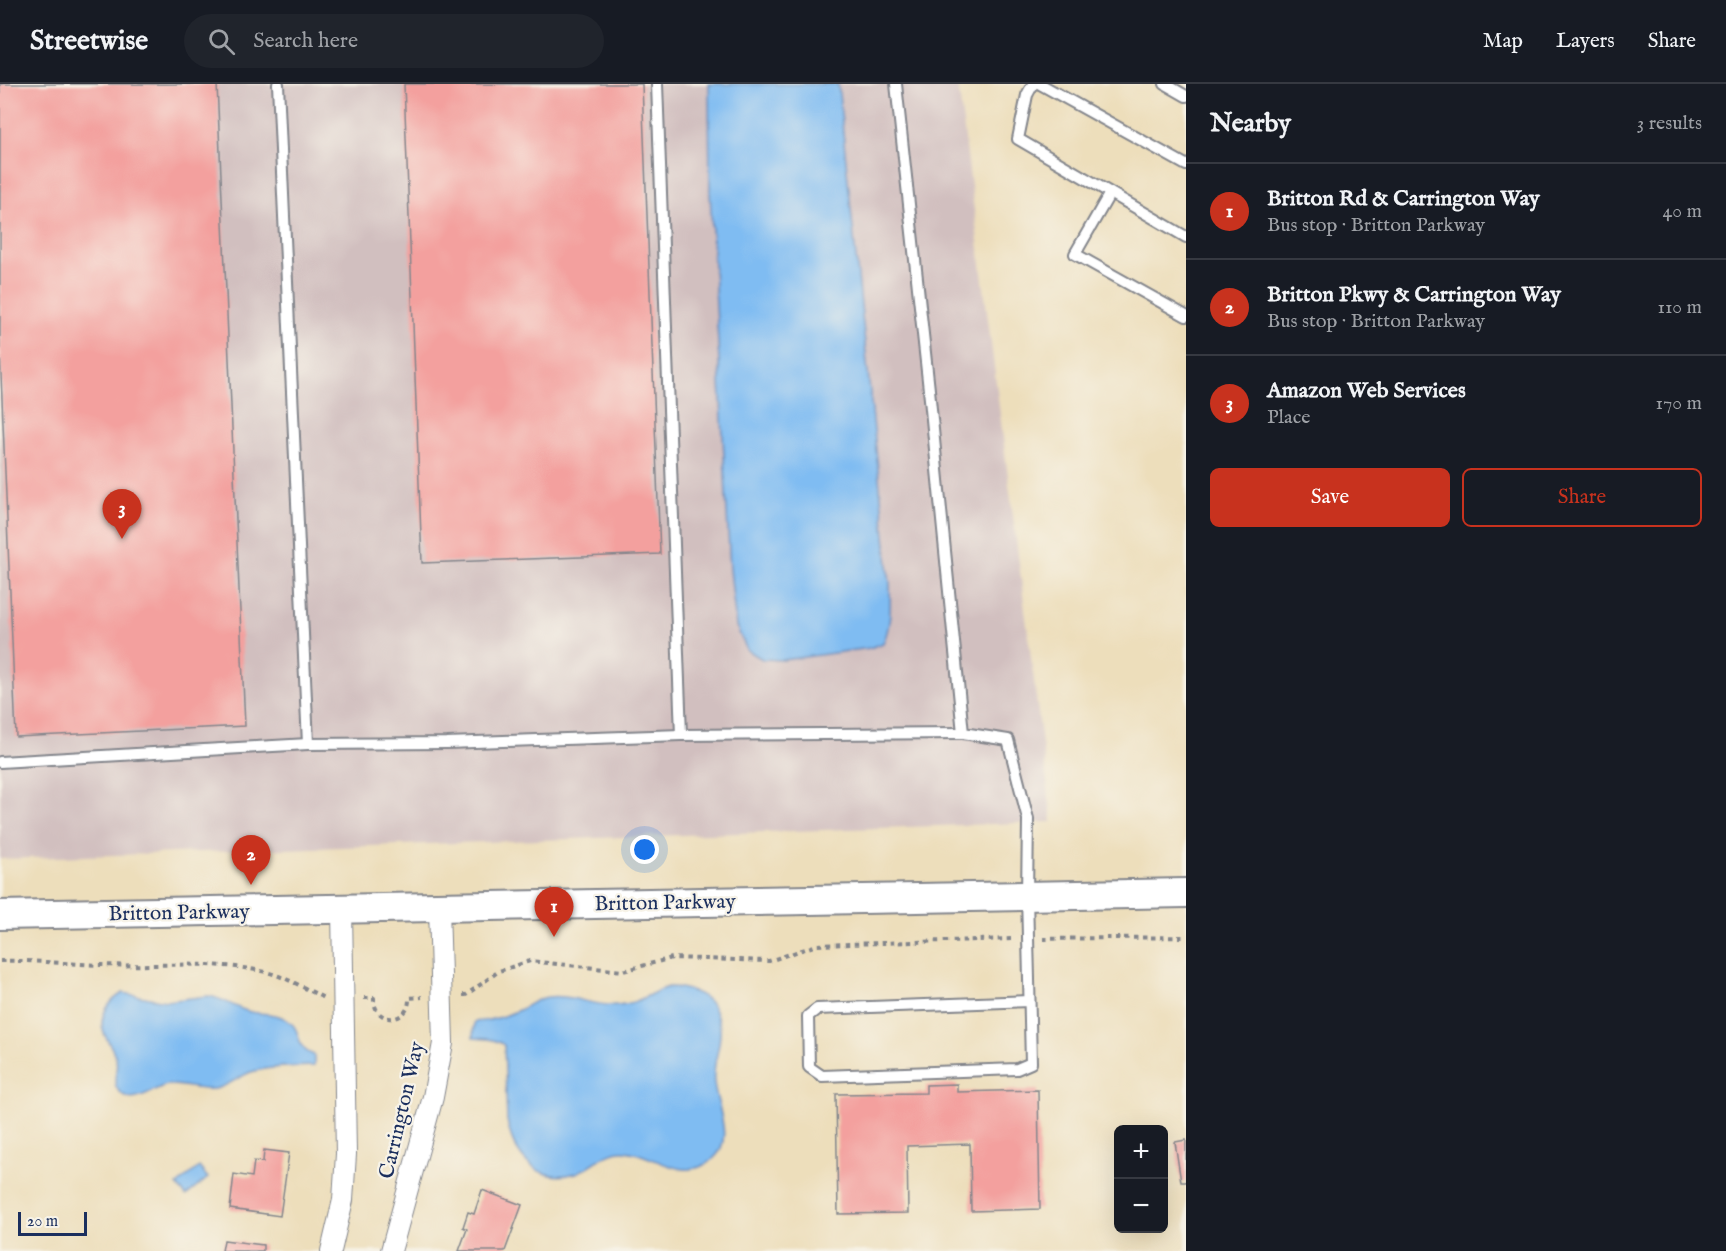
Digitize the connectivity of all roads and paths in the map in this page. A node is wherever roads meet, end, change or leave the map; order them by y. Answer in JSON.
{"nodes":[{"id":1,"x":278,"y":84,"type":"edge"},
{"id":2,"x":657,"y":84,"type":"edge"},
{"id":3,"x":896,"y":84,"type":"edge"},
{"id":4,"x":1033,"y":84,"type":"edge"},
{"id":5,"x":1040,"y":84,"type":"edge"},
{"id":6,"x":1165,"y":84,"type":"edge"},
{"id":7,"x":1186,"y":96,"type":"edge"},
{"id":8,"x":1186,"y":165,"type":"edge"},
{"id":9,"x":1110,"y":193,"type":"junction"},
{"id":10,"x":1186,"y":237,"type":"edge"},
{"id":11,"x":1186,"y":316,"type":"edge"},
{"id":12,"x":963,"y":733,"type":"junction"},
{"id":13,"x":681,"y":735,"type":"junction"},
{"id":14,"x":308,"y":744,"type":"junction"},
{"id":15,"x":0,"y":762,"type":"edge"},
{"id":16,"x":1186,"y":893,"type":"edge"},
{"id":17,"x":1027,"y":895,"type":"junction"},
{"id":18,"x":439,"y":907,"type":"junction"},
{"id":19,"x":342,"y":909,"type":"junction"},
{"id":20,"x":0,"y":915,"type":"edge"},
{"id":21,"x":1186,"y":937,"type":"edge"},
{"id":22,"x":1027,"y":939,"type":"junction"},
{"id":23,"x":0,"y":961,"type":"edge"},
{"id":24,"x":442,"y":995,"type":"junction"},
{"id":25,"x":344,"y":998,"type":"junction"},
{"id":26,"x":1029,"y":1001,"type":"junction"},
{"id":27,"x":331,"y":1251,"type":"edge"},
{"id":28,"x":391,"y":1251,"type":"edge"}],
"edges":[{"from":1,"to":14,"type":"lane"},
{"from":2,"to":13,"type":"lane"},
{"from":3,"to":12,"type":"lane"},
{"from":4,"to":9,"type":"lane"},
{"from":5,"to":8,"type":"lane"},
{"from":6,"to":7,"type":"lane"},
{"from":9,"to":10,"type":"lane"},
{"from":9,"to":11,"type":"lane"},
{"from":12,"to":13,"type":"lane"},
{"from":12,"to":17,"type":"lane"},
{"from":13,"to":14,"type":"lane"},
{"from":14,"to":15,"type":"lane"},
{"from":16,"to":17,"type":"main road","name":"Britton Parkway"},
{"from":17,"to":18,"type":"main road","name":"Britton Parkway"},
{"from":17,"to":22,"type":"lane"},
{"from":18,"to":19,"type":"main road","name":"Britton Parkway"},
{"from":18,"to":24,"type":"street","name":"Carrington Way"},
{"from":19,"to":20,"type":"main road","name":"Britton Parkway"},
{"from":19,"to":25,"type":"street","name":"Carrington Way"},
{"from":21,"to":22,"type":"path"},
{"from":22,"to":24,"type":"path"},
{"from":22,"to":26,"type":"lane"},
{"from":23,"to":25,"type":"path"},
{"from":24,"to":25,"type":"path"},
{"from":24,"to":28,"type":"street","name":"Carrington Way"},
{"from":25,"to":27,"type":"street","name":"Carrington Way"},
{"from":26,"to":26,"type":"lane"}]}
